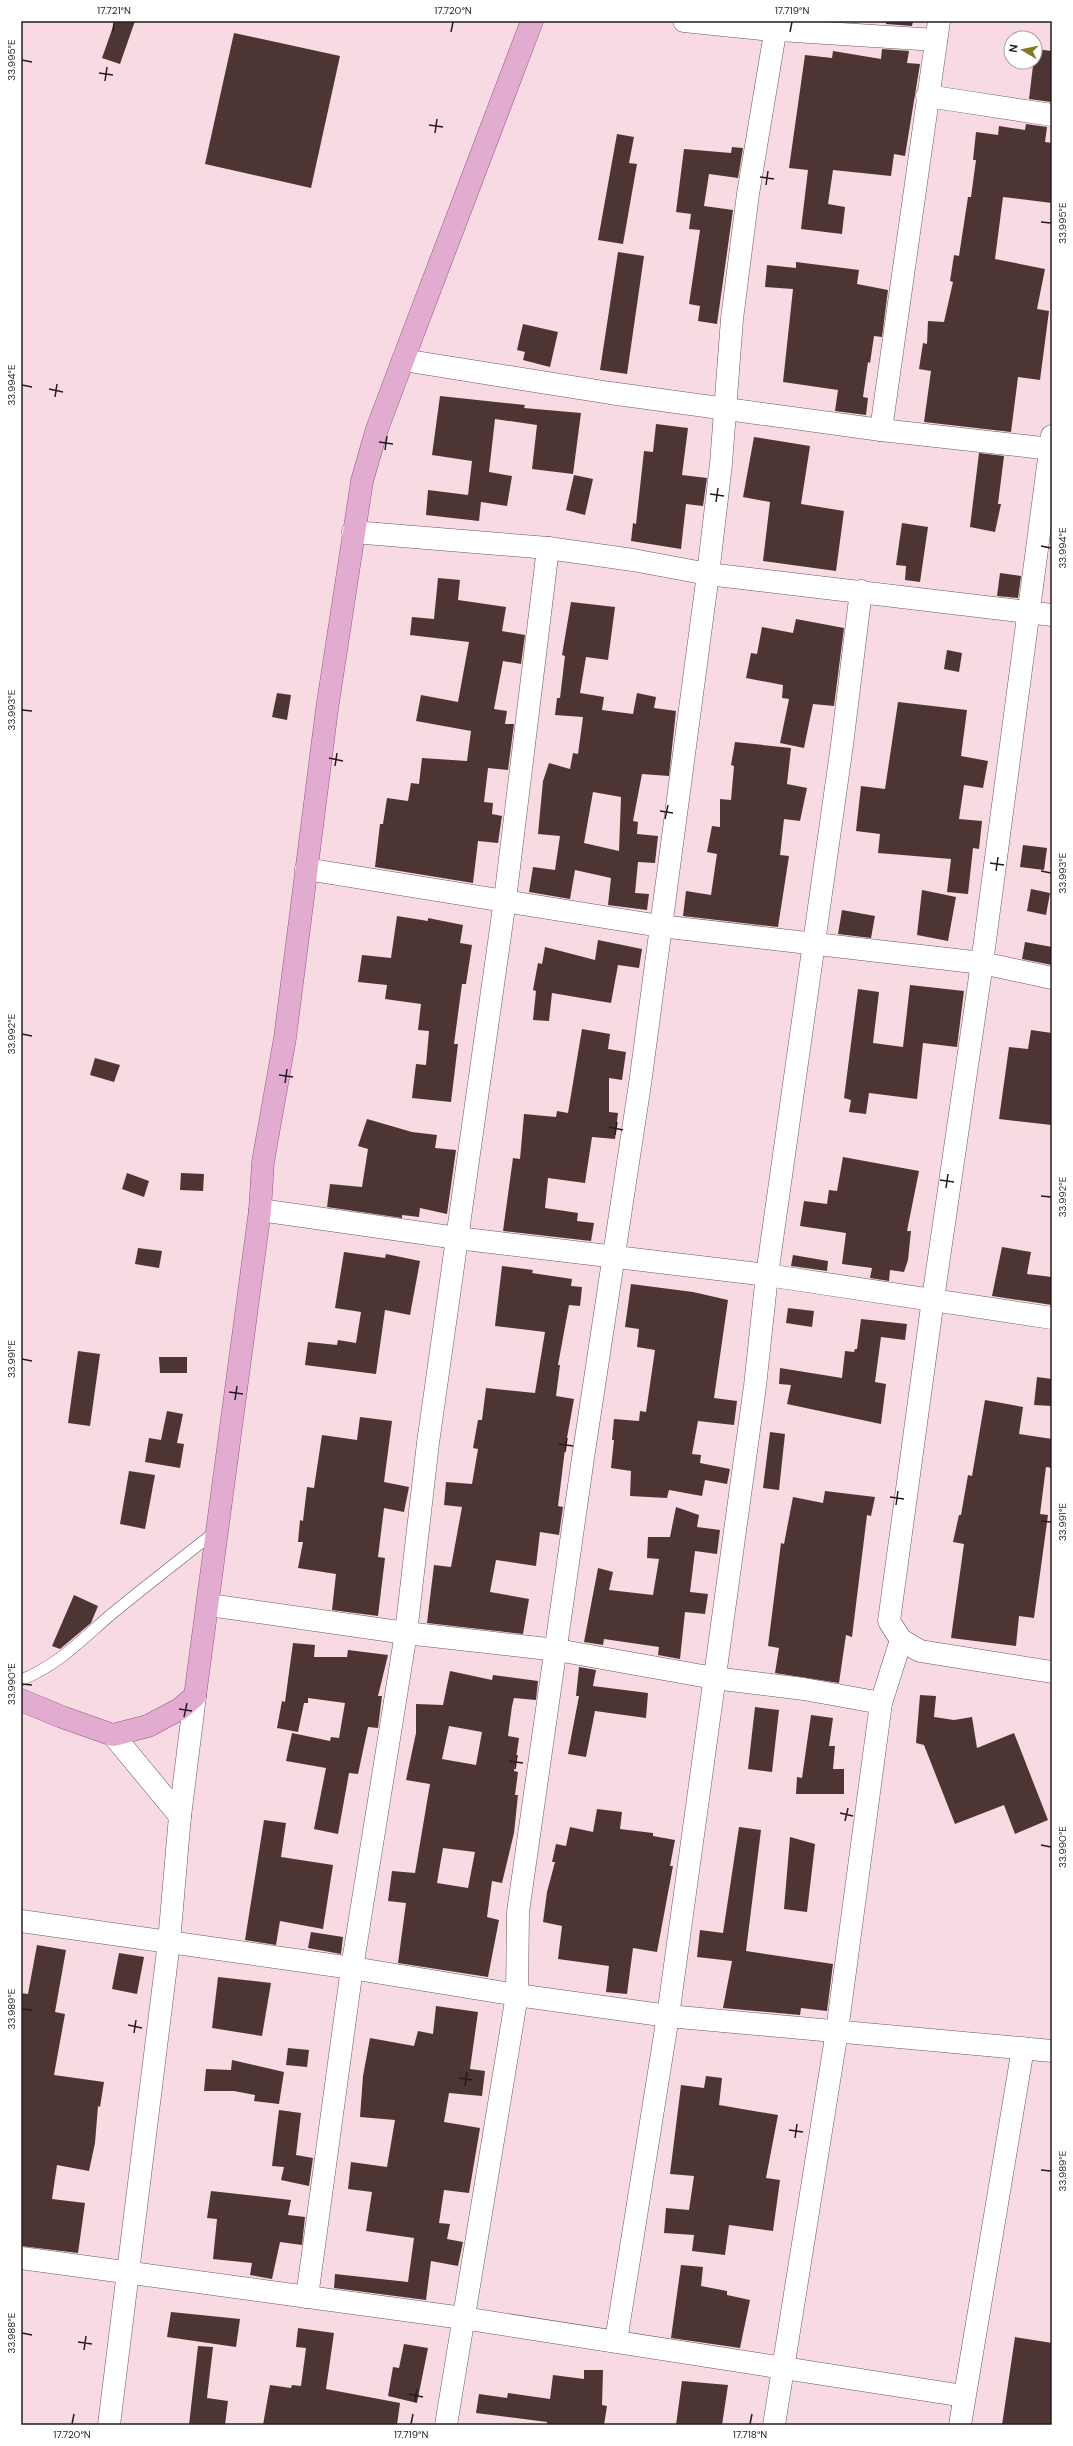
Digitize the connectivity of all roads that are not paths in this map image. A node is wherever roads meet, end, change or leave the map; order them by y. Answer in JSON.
{"nodes":[{"id":1,"x":532,"y":21,"type":"edge"},
{"id":2,"x":684,"y":21,"type":"edge"},
{"id":3,"x":777,"y":25,"type":"edge"},
{"id":4,"x":938,"y":31,"type":"edge"},
{"id":5,"x":927,"y":96,"type":"junction"},
{"id":6,"x":1052,"y":115,"type":"edge"},
{"id":7,"x":403,"y":360,"type":"junction"},
{"id":8,"x":724,"y":408,"type":"junction"},
{"id":9,"x":882,"y":430,"type":"junction"},
{"id":10,"x":1051,"y":445,"type":"edge"},
{"id":11,"x":353,"y":532,"type":"junction"},
{"id":12,"x":548,"y":548,"type":"junction"},
{"id":13,"x":708,"y":574,"type":"junction"},
{"id":14,"x":861,"y":591,"type":"junction"},
{"id":15,"x":1030,"y":612,"type":"junction"},
{"id":16,"x":1052,"y":615,"type":"edge"},
{"id":17,"x":306,"y":869,"type":"junction"},
{"id":18,"x":505,"y":900,"type":"junction"},
{"id":19,"x":660,"y":926,"type":"junction"},
{"id":20,"x":815,"y":944,"type":"junction"},
{"id":21,"x":982,"y":962,"type":"junction"},
{"id":22,"x":1052,"y":978,"type":"edge"},
{"id":23,"x":260,"y":1210,"type":"junction"},
{"id":24,"x":457,"y":1238,"type":"junction"},
{"id":25,"x":613,"y":1257,"type":"junction"},
{"id":26,"x":767,"y":1275,"type":"junction"},
{"id":27,"x":932,"y":1299,"type":"junction"},
{"id":28,"x":1052,"y":1318,"type":"edge"},
{"id":29,"x":218,"y":1530,"type":"junction"},
{"id":30,"x":209,"y":1605,"type":"junction"},
{"id":31,"x":406,"y":1633,"type":"junction"},
{"id":32,"x":900,"y":1640,"type":"junction"},
{"id":33,"x":556,"y":1650,"type":"junction"},
{"id":34,"x":1052,"y":1672,"type":"edge"},
{"id":35,"x":714,"y":1678,"type":"junction"},
{"id":36,"x":21,"y":1680,"type":"edge"},
{"id":37,"x":196,"y":1696,"type":"junction"},
{"id":38,"x":21,"y":1700,"type":"edge"},
{"id":39,"x":880,"y":1703,"type":"junction"},
{"id":40,"x":113,"y":1735,"type":"junction"},
{"id":41,"x":180,"y":1816,"type":"junction"},
{"id":42,"x":21,"y":1921,"type":"edge"},
{"id":43,"x":169,"y":1942,"type":"junction"},
{"id":44,"x":352,"y":1968,"type":"junction"},
{"id":45,"x":518,"y":1995,"type":"junction"},
{"id":46,"x":668,"y":2016,"type":"junction"},
{"id":47,"x":837,"y":2031,"type":"junction"},
{"id":48,"x":1023,"y":2048,"type":"junction"},
{"id":49,"x":1052,"y":2051,"type":"edge"},
{"id":50,"x":21,"y":2258,"type":"edge"},
{"id":51,"x":128,"y":2273,"type":"junction"},
{"id":52,"x":307,"y":2297,"type":"junction"},
{"id":53,"x":463,"y":2318,"type":"junction"},
{"id":54,"x":616,"y":2341,"type":"junction"},
{"id":55,"x":782,"y":2367,"type":"junction"},
{"id":56,"x":964,"y":2396,"type":"junction"},
{"id":57,"x":109,"y":2425,"type":"edge"},
{"id":58,"x":446,"y":2425,"type":"edge"},
{"id":59,"x":774,"y":2425,"type":"edge"},
{"id":60,"x":960,"y":2425,"type":"edge"}],
"edges":[{"from":1,"to":7,"type":"main road"},
{"from":2,"to":3,"type":"street"},
{"from":3,"to":4,"type":"street"},
{"from":3,"to":8,"type":"street"},
{"from":4,"to":5,"type":"street"},
{"from":5,"to":6,"type":"street"},
{"from":5,"to":9,"type":"street"},
{"from":7,"to":8,"type":"street"},
{"from":7,"to":11,"type":"main road"},
{"from":8,"to":9,"type":"street"},
{"from":8,"to":13,"type":"street"},
{"from":9,"to":10,"type":"street"},
{"from":10,"to":15,"type":"street"},
{"from":11,"to":12,"type":"street"},
{"from":11,"to":17,"type":"main road"},
{"from":12,"to":13,"type":"street"},
{"from":12,"to":18,"type":"street"},
{"from":13,"to":14,"type":"street"},
{"from":13,"to":19,"type":"street"},
{"from":14,"to":15,"type":"street"},
{"from":14,"to":20,"type":"street"},
{"from":15,"to":16,"type":"street"},
{"from":15,"to":21,"type":"street"},
{"from":17,"to":18,"type":"street"},
{"from":17,"to":23,"type":"main road"},
{"from":18,"to":19,"type":"street"},
{"from":18,"to":24,"type":"street"},
{"from":19,"to":20,"type":"street"},
{"from":19,"to":25,"type":"street"},
{"from":20,"to":21,"type":"street"},
{"from":20,"to":26,"type":"street"},
{"from":21,"to":22,"type":"street"},
{"from":21,"to":27,"type":"street"},
{"from":23,"to":24,"type":"street"},
{"from":23,"to":29,"type":"main road"},
{"from":24,"to":25,"type":"street"},
{"from":24,"to":31,"type":"street"},
{"from":25,"to":26,"type":"street"},
{"from":25,"to":33,"type":"street"},
{"from":26,"to":27,"type":"street"},
{"from":26,"to":35,"type":"street"},
{"from":27,"to":28,"type":"street"},
{"from":27,"to":32,"type":"street"},
{"from":29,"to":30,"type":"main road"},
{"from":29,"to":36,"type":"lane"},
{"from":30,"to":31,"type":"street"},
{"from":30,"to":37,"type":"main road"},
{"from":31,"to":33,"type":"street"},
{"from":31,"to":44,"type":"street"},
{"from":32,"to":34,"type":"street"},
{"from":32,"to":39,"type":"street"},
{"from":33,"to":35,"type":"street"},
{"from":33,"to":45,"type":"street"},
{"from":35,"to":39,"type":"street"},
{"from":35,"to":46,"type":"street"},
{"from":37,"to":40,"type":"main road"},
{"from":37,"to":41,"type":"street"},
{"from":38,"to":40,"type":"main road"},
{"from":39,"to":47,"type":"street"},
{"from":40,"to":41,"type":"street"},
{"from":41,"to":43,"type":"street"},
{"from":42,"to":43,"type":"street"},
{"from":43,"to":44,"type":"street"},
{"from":43,"to":51,"type":"street"},
{"from":44,"to":45,"type":"street"},
{"from":44,"to":52,"type":"street"},
{"from":45,"to":46,"type":"street"},
{"from":45,"to":53,"type":"street"},
{"from":46,"to":47,"type":"street"},
{"from":46,"to":54,"type":"street"},
{"from":47,"to":48,"type":"street"},
{"from":47,"to":55,"type":"street"},
{"from":48,"to":49,"type":"street"},
{"from":48,"to":56,"type":"street"},
{"from":50,"to":51,"type":"street"},
{"from":51,"to":52,"type":"street"},
{"from":51,"to":57,"type":"street"},
{"from":52,"to":53,"type":"street"},
{"from":53,"to":54,"type":"street"},
{"from":53,"to":58,"type":"street"},
{"from":54,"to":55,"type":"street"},
{"from":55,"to":56,"type":"street"},
{"from":55,"to":59,"type":"street"},
{"from":56,"to":60,"type":"street"}]}
